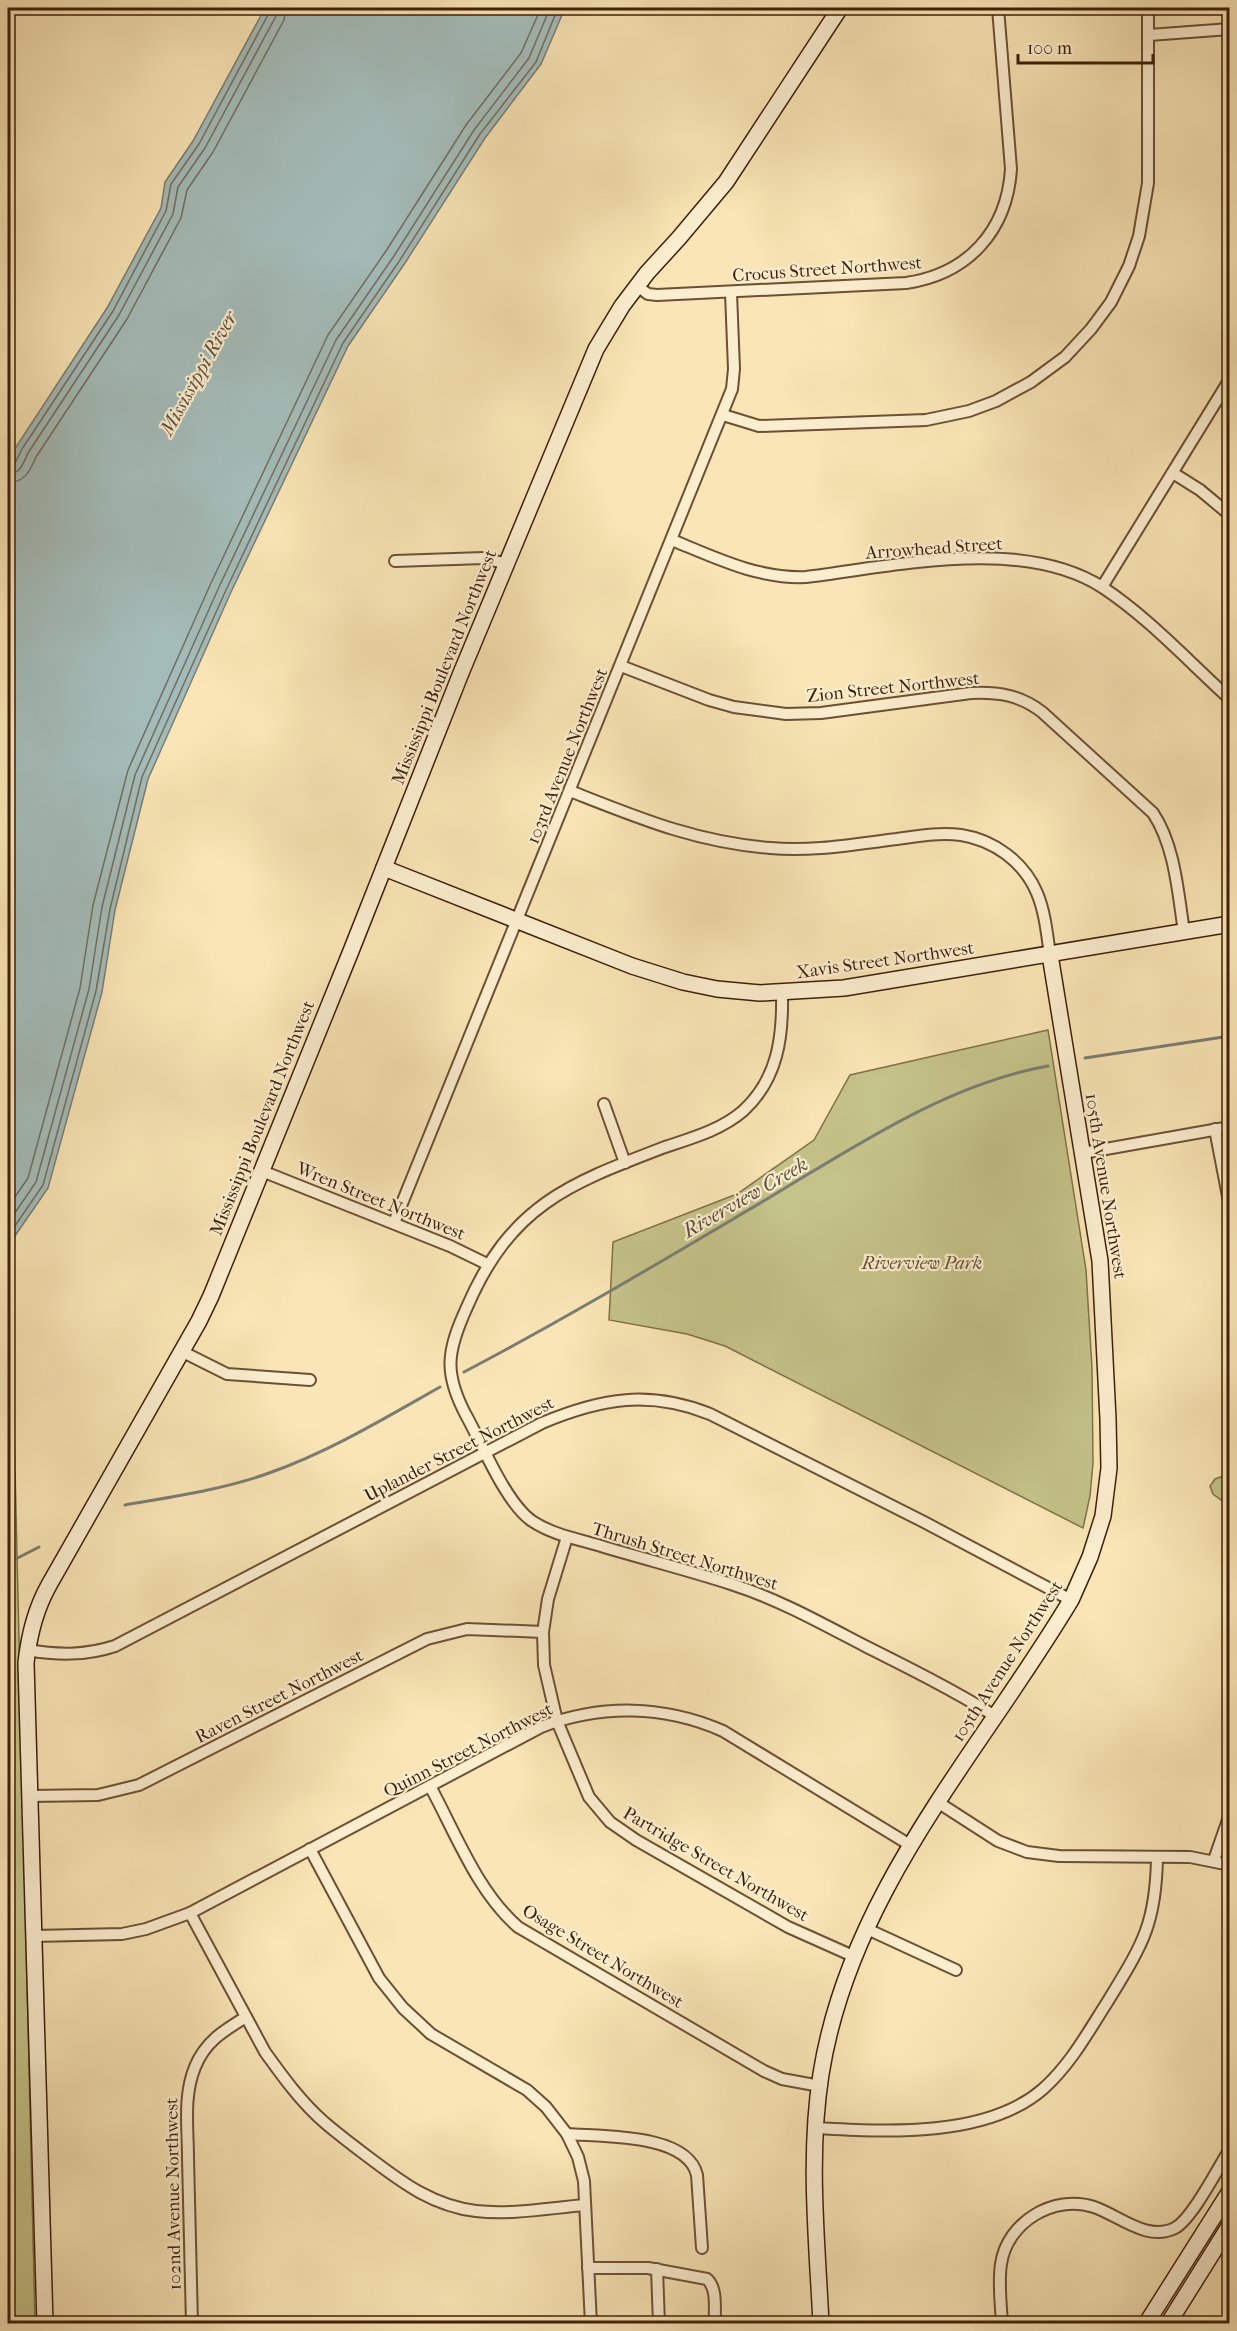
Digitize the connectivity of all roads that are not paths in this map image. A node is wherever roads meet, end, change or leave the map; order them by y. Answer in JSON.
{"nodes":[{"id":1,"x":840,"y":8,"type":"edge"},
{"id":2,"x":998,"y":8,"type":"edge"},
{"id":3,"x":1148,"y":8,"type":"edge"},
{"id":4,"x":1230,"y":29,"type":"edge"},
{"id":5,"x":1149,"y":35,"type":"junction"},
{"id":6,"x":637,"y":286,"type":"junction"},
{"id":7,"x":731,"y":293,"type":"junction"},
{"id":8,"x":1230,"y":379,"type":"edge"},
{"id":9,"x":723,"y":415,"type":"junction"},
{"id":10,"x":1173,"y":473,"type":"junction"},
{"id":11,"x":1230,"y":515,"type":"edge"},
{"id":12,"x":672,"y":540,"type":"junction"},
{"id":13,"x":395,"y":561,"type":"dead end"},
{"id":14,"x":507,"y":564,"type":"junction"},
{"id":15,"x":1102,"y":587,"type":"junction"},
{"id":16,"x":621,"y":666,"type":"junction"},
{"id":17,"x":1230,"y":699,"type":"edge"},
{"id":18,"x":570,"y":792,"type":"junction"},
{"id":19,"x":384,"y":868,"type":"junction"},
{"id":20,"x":518,"y":921,"type":"junction"},
{"id":21,"x":1230,"y":924,"type":"edge"},
{"id":22,"x":1184,"y":932,"type":"junction"},
{"id":23,"x":1050,"y":955,"type":"junction"},
{"id":24,"x":782,"y":993,"type":"junction"},
{"id":25,"x":603,"y":1104,"type":"dead end"},
{"id":26,"x":1230,"y":1127,"type":"edge"},
{"id":27,"x":1215,"y":1129,"type":"junction"},
{"id":28,"x":1083,"y":1153,"type":"junction"},
{"id":29,"x":625,"y":1163,"type":"junction"},
{"id":30,"x":262,"y":1171,"type":"junction"},
{"id":31,"x":1230,"y":1207,"type":"edge"},
{"id":32,"x":394,"y":1223,"type":"junction"},
{"id":33,"x":487,"y":1264,"type":"junction"},
{"id":34,"x":181,"y":1351,"type":"junction"},
{"id":35,"x":310,"y":1380,"type":"dead end"},
{"id":36,"x":486,"y":1452,"type":"junction"},
{"id":37,"x":567,"y":1537,"type":"junction"},
{"id":38,"x":1071,"y":1600,"type":"junction"},
{"id":39,"x":543,"y":1632,"type":"junction"},
{"id":40,"x":27,"y":1650,"type":"junction"},
{"id":41,"x":995,"y":1716,"type":"junction"},
{"id":42,"x":557,"y":1721,"type":"junction"},
{"id":43,"x":430,"y":1786,"type":"junction"},
{"id":44,"x":30,"y":1796,"type":"junction"},
{"id":45,"x":939,"y":1803,"type":"junction"},
{"id":46,"x":1230,"y":1814,"type":"edge"},
{"id":47,"x":910,"y":1845,"type":"junction"},
{"id":48,"x":310,"y":1849,"type":"junction"},
{"id":49,"x":1157,"y":1857,"type":"junction"},
{"id":50,"x":1214,"y":1860,"type":"junction"},
{"id":51,"x":1230,"y":1864,"type":"edge"},
{"id":52,"x":190,"y":1913,"type":"junction"},
{"id":53,"x":865,"y":1928,"type":"junction"},
{"id":54,"x":34,"y":1936,"type":"junction"},
{"id":55,"x":854,"y":1956,"type":"junction"},
{"id":56,"x":956,"y":1970,"type":"dead end"},
{"id":57,"x":246,"y":2018,"type":"junction"},
{"id":58,"x":820,"y":2086,"type":"junction"},
{"id":59,"x":815,"y":2128,"type":"junction"},
{"id":60,"x":567,"y":2134,"type":"junction"},
{"id":61,"x":1230,"y":2150,"type":"edge"},
{"id":62,"x":1230,"y":2192,"type":"edge"},
{"id":63,"x":585,"y":2205,"type":"junction"},
{"id":64,"x":1230,"y":2225,"type":"edge"},
{"id":65,"x":702,"y":2248,"type":"dead end"},
{"id":66,"x":588,"y":2268,"type":"junction"},
{"id":67,"x":657,"y":2269,"type":"junction"},
{"id":68,"x":1186,"y":2294,"type":"junction"},
{"id":69,"x":45,"y":2324,"type":"edge"},
{"id":70,"x":192,"y":2324,"type":"edge"},
{"id":71,"x":591,"y":2324,"type":"edge"},
{"id":72,"x":659,"y":2324,"type":"edge"},
{"id":73,"x":715,"y":2324,"type":"edge"},
{"id":74,"x":821,"y":2324,"type":"edge"},
{"id":75,"x":1002,"y":2324,"type":"edge"},
{"id":76,"x":1146,"y":2324,"type":"edge"},
{"id":77,"x":1167,"y":2324,"type":"edge"},
{"id":78,"x":1180,"y":2324,"type":"edge"}],
"edges":[{"from":1,"to":6,"type":"street","name":"Mississippi Boulevard Northwest"},
{"from":2,"to":7,"type":"street","name":"Crocus Street Northwest"},
{"from":3,"to":5,"type":"street"},
{"from":4,"to":5,"type":"street"},
{"from":5,"to":9,"type":"street"},
{"from":6,"to":7,"type":"street","name":"Crocus Street Northwest"},
{"from":6,"to":14,"type":"street","name":"Mississippi Boulevard Northwest"},
{"from":7,"to":9,"type":"street","name":"103rd Avenue Northwest"},
{"from":8,"to":10,"type":"street"},
{"from":9,"to":12,"type":"street","name":"103rd Avenue Northwest"},
{"from":10,"to":11,"type":"street"},
{"from":10,"to":15,"type":"street"},
{"from":12,"to":15,"type":"street","name":"Arrowhead Street"},
{"from":12,"to":16,"type":"street","name":"103rd Avenue Northwest"},
{"from":13,"to":14,"type":"street"},
{"from":14,"to":19,"type":"street","name":"Mississippi Boulevard Northwest"},
{"from":15,"to":17,"type":"street","name":"Arrowhead Street"},
{"from":16,"to":18,"type":"street","name":"103rd Avenue Northwest"},
{"from":16,"to":22,"type":"street","name":"Zion Street Northwest"},
{"from":18,"to":20,"type":"street","name":"103rd Avenue Northwest"},
{"from":18,"to":23,"type":"street"},
{"from":19,"to":20,"type":"street","name":"Xavis Street Northwest"},
{"from":19,"to":30,"type":"street","name":"Mississippi Boulevard Northwest"},
{"from":20,"to":24,"type":"street","name":"Xavis Street Northwest"},
{"from":20,"to":32,"type":"street","name":"103rd Avenue Northwest"},
{"from":21,"to":22,"type":"street","name":"Xavis Street Northwest"},
{"from":22,"to":23,"type":"street","name":"Xavis Street Northwest"},
{"from":23,"to":24,"type":"street","name":"Xavis Street Northwest"},
{"from":23,"to":28,"type":"street","name":"105th Avenue Northwest"},
{"from":24,"to":29,"type":"street","name":"Thrush Street Northwest"},
{"from":25,"to":29,"type":"street"},
{"from":26,"to":27,"type":"street"},
{"from":27,"to":28,"type":"street"},
{"from":27,"to":31,"type":"street"},
{"from":28,"to":38,"type":"street","name":"105th Avenue Northwest"},
{"from":29,"to":33,"type":"street","name":"Thrush Street Northwest"},
{"from":30,"to":32,"type":"street","name":"Wren Street Northwest"},
{"from":30,"to":34,"type":"street","name":"Mississippi Boulevard Northwest"},
{"from":32,"to":33,"type":"street","name":"Wren Street Northwest"},
{"from":33,"to":36,"type":"street","name":"Thrush Street Northwest"},
{"from":34,"to":35,"type":"street"},
{"from":34,"to":40,"type":"street","name":"Mississippi Boulevard Northwest"},
{"from":36,"to":37,"type":"street","name":"Thrush Street Northwest"},
{"from":36,"to":38,"type":"street","name":"Uplander Street Northwest"},
{"from":36,"to":40,"type":"street","name":"Uplander Street Northwest"},
{"from":37,"to":39,"type":"street","name":"Partridge Street Northwest"},
{"from":37,"to":41,"type":"street","name":"Thrush Street Northwest"},
{"from":38,"to":41,"type":"street","name":"105th Avenue Northwest"},
{"from":39,"to":42,"type":"street","name":"Partridge Street Northwest"},
{"from":39,"to":44,"type":"street","name":"Raven Street Northwest"},
{"from":40,"to":44,"type":"street","name":"Mississippi Boulevard Northwest"},
{"from":41,"to":45,"type":"street","name":"105th Avenue Northwest"},
{"from":42,"to":43,"type":"street","name":"Quinn Street Northwest"},
{"from":42,"to":47,"type":"street","name":"Quinn Street Northwest"},
{"from":42,"to":55,"type":"street","name":"Partridge Street Northwest"},
{"from":43,"to":48,"type":"street","name":"Quinn Street Northwest"},
{"from":43,"to":58,"type":"street","name":"Osage Street Northwest"},
{"from":44,"to":54,"type":"street","name":"Mississippi Boulevard Northwest"},
{"from":45,"to":47,"type":"street","name":"105th Avenue Northwest"},
{"from":45,"to":49,"type":"street"},
{"from":46,"to":50,"type":"street"},
{"from":47,"to":53,"type":"street","name":"105th Avenue Northwest"},
{"from":48,"to":52,"type":"street","name":"Quinn Street Northwest"},
{"from":48,"to":60,"type":"street"},
{"from":49,"to":50,"type":"street"},
{"from":49,"to":59,"type":"street"},
{"from":50,"to":51,"type":"street"},
{"from":52,"to":54,"type":"street","name":"Quinn Street Northwest"},
{"from":52,"to":57,"type":"street"},
{"from":53,"to":55,"type":"street","name":"105th Avenue Northwest"},
{"from":53,"to":56,"type":"street"},
{"from":54,"to":69,"type":"street","name":"Mississippi Boulevard Northwest"},
{"from":55,"to":58,"type":"street","name":"105th Avenue Northwest"},
{"from":57,"to":63,"type":"street"},
{"from":57,"to":70,"type":"street","name":"102nd Avenue Northwest"},
{"from":58,"to":59,"type":"street","name":"105th Avenue Northwest"},
{"from":59,"to":74,"type":"street","name":"105th Avenue Northwest"},
{"from":60,"to":63,"type":"street"},
{"from":60,"to":65,"type":"street"},
{"from":61,"to":75,"type":"street"},
{"from":62,"to":76,"type":"street"},
{"from":63,"to":66,"type":"street"},
{"from":64,"to":68,"type":"street"},
{"from":66,"to":67,"type":"street"},
{"from":66,"to":71,"type":"street"},
{"from":67,"to":72,"type":"street"},
{"from":67,"to":73,"type":"street"},
{"from":68,"to":77,"type":"street"},
{"from":68,"to":78,"type":"street"}]}
